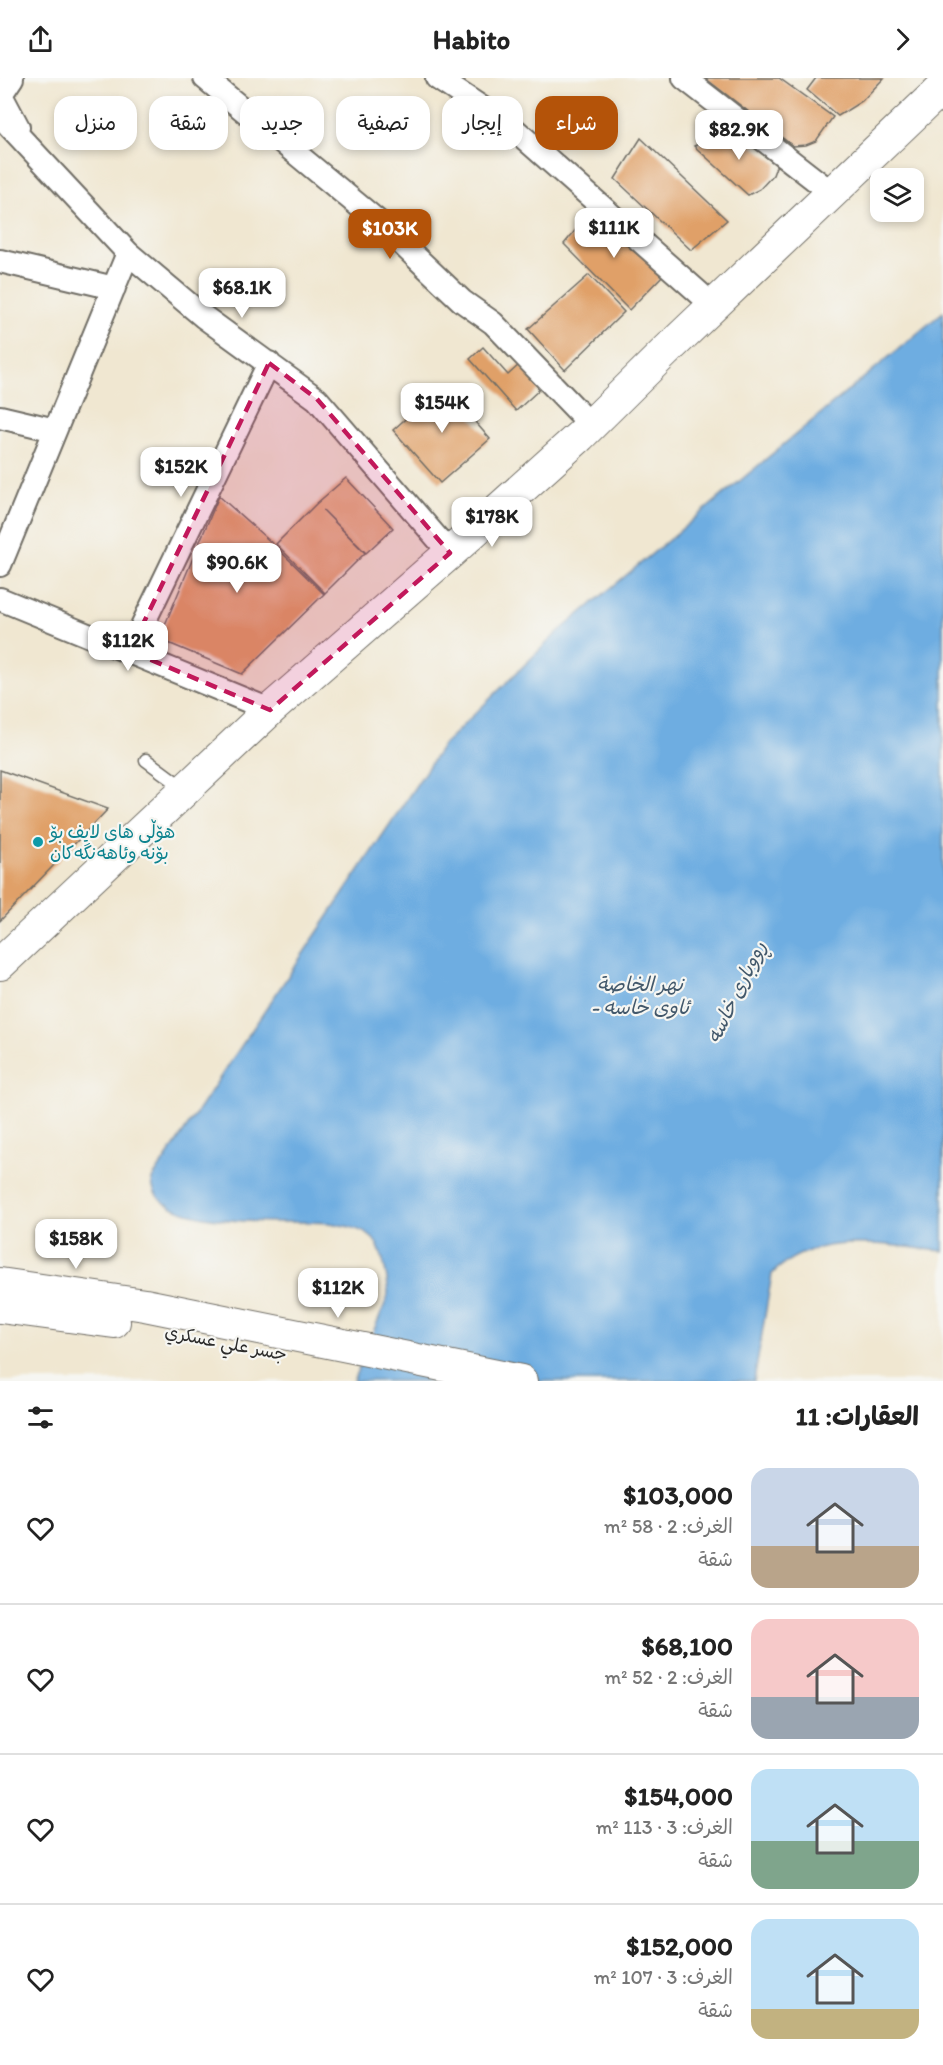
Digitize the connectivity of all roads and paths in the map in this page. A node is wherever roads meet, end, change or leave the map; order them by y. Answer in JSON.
{"nodes":[{"id":1,"x":205,"y":78,"type":"edge"},
{"id":2,"x":437,"y":78,"type":"edge"},
{"id":3,"x":684,"y":78,"type":"edge"},
{"id":4,"x":933,"y":78,"type":"edge"},
{"id":5,"x":943,"y":87,"type":"edge"},
{"id":6,"x":3,"y":95,"type":"edge"},
{"id":7,"x":832,"y":193,"type":"junction"},
{"id":8,"x":128,"y":252,"type":"junction"},
{"id":9,"x":0,"y":261,"type":"edge"},
{"id":10,"x":114,"y":288,"type":"junction"},
{"id":11,"x":714,"y":307,"type":"junction"},
{"id":12,"x":268,"y":363,"type":"junction"},
{"id":13,"x":0,"y":417,"type":"edge"},
{"id":14,"x":591,"y":425,"type":"junction"},
{"id":15,"x":55,"y":430,"type":"junction"},
{"id":16,"x":450,"y":553,"type":"junction"},
{"id":17,"x":0,"y":565,"type":"edge"},
{"id":18,"x":0,"y":599,"type":"edge"},
{"id":19,"x":130,"y":651,"type":"junction"},
{"id":20,"x":270,"y":710,"type":"junction"},
{"id":21,"x":146,"y":760,"type":"dead end"},
{"id":22,"x":185,"y":789,"type":"junction"},
{"id":23,"x":4,"y":955,"type":"edge"},
{"id":24,"x":0,"y":1284,"type":"edge"},
{"id":25,"x":0,"y":1307,"type":"edge"},
{"id":26,"x":143,"y":1316,"type":"junction"},
{"id":27,"x":418,"y":1381,"type":"edge"},
{"id":28,"x":521,"y":1381,"type":"edge"}],
"edges":[{"from":1,"to":14,"type":"street"},
{"from":2,"to":11,"type":"street"},
{"from":3,"to":7,"type":"street"},
{"from":4,"to":5,"type":"street"},
{"from":5,"to":7,"type":"street"},
{"from":6,"to":8,"type":"street"},
{"from":7,"to":11,"type":"street"},
{"from":8,"to":10,"type":"street"},
{"from":8,"to":12,"type":"street"},
{"from":9,"to":10,"type":"street"},
{"from":10,"to":15,"type":"street"},
{"from":11,"to":14,"type":"street"},
{"from":12,"to":16,"type":"street"},
{"from":12,"to":19,"type":"street"},
{"from":13,"to":15,"type":"street"},
{"from":14,"to":16,"type":"street"},
{"from":15,"to":17,"type":"street"},
{"from":16,"to":20,"type":"street"},
{"from":18,"to":19,"type":"street"},
{"from":19,"to":20,"type":"street"},
{"from":20,"to":22,"type":"street"},
{"from":21,"to":22,"type":"lane"},
{"from":22,"to":23,"type":"street"},
{"from":24,"to":26,"type":"street"},
{"from":25,"to":26,"type":"street"},
{"from":26,"to":27,"type":"street","name":"جسر علي عسكري"},
{"from":26,"to":28,"type":"street","name":"جسر علي عسكري"}]}
